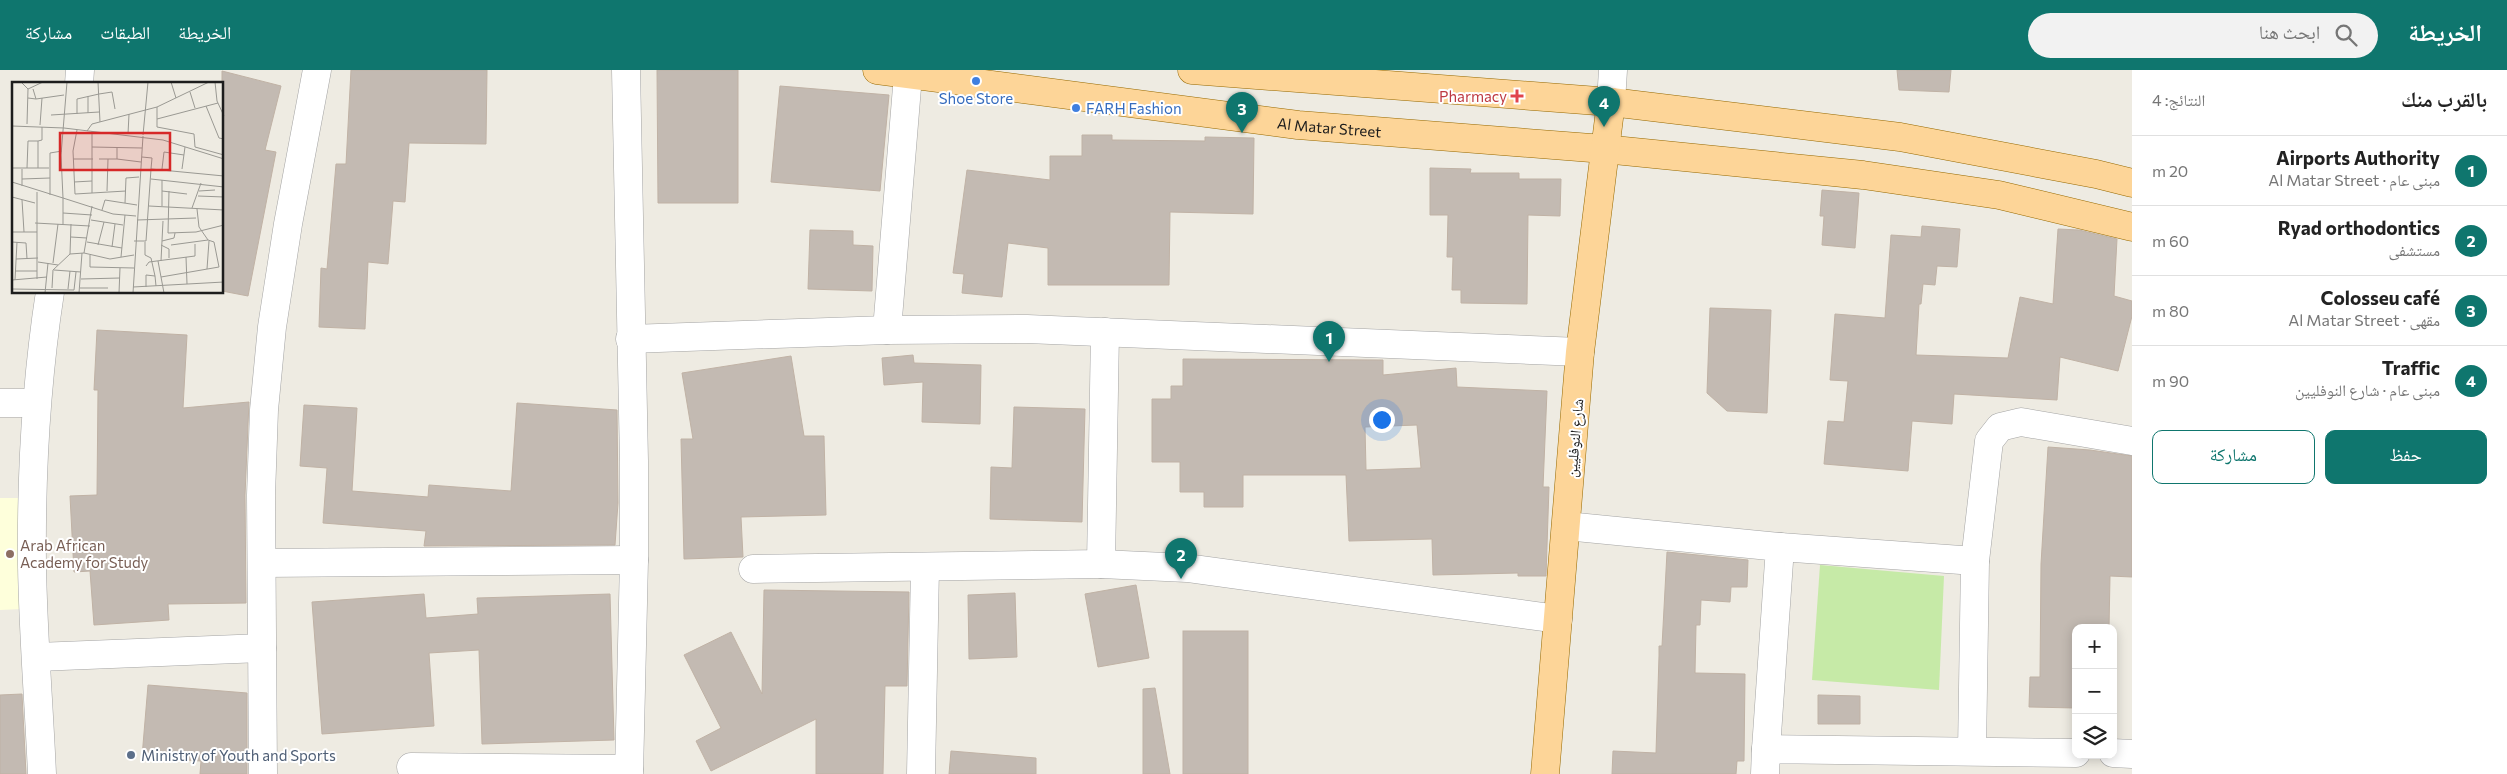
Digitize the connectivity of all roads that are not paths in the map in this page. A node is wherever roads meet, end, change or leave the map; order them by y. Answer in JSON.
{"nodes":[{"id":1,"x":317,"y":70,"type":"edge"},
{"id":2,"x":626,"y":70,"type":"edge"},
{"id":3,"x":877,"y":70,"type":"edge"},
{"id":4,"x":1192,"y":70,"type":"edge"},
{"id":5,"x":1613,"y":70,"type":"edge"},
{"id":6,"x":908,"y":75,"type":"junction"},
{"id":7,"x":1325,"y":76,"type":"edge"},
{"id":8,"x":1611,"y":102,"type":"junction"},
{"id":9,"x":1604,"y":149,"type":"junction"},
{"id":10,"x":2132,"y":184,"type":"edge"},
{"id":11,"x":2132,"y":227,"type":"edge"},
{"id":12,"x":50,"y":294,"type":"edge"},
{"id":13,"x":887,"y":330,"type":"junction"},
{"id":14,"x":1105,"y":332,"type":"junction"},
{"id":15,"x":630,"y":339,"type":"junction"},
{"id":16,"x":1580,"y":352,"type":"junction"},
{"id":17,"x":0,"y":403,"type":"edge"},
{"id":18,"x":36,"y":403,"type":"junction"},
{"id":19,"x":2132,"y":442,"type":"edge"},
{"id":20,"x":1566,"y":526,"type":"junction"},
{"id":21,"x":1780,"y":547,"type":"junction"},
{"id":22,"x":634,"y":560,"type":"junction"},
{"id":23,"x":1975,"y":561,"type":"junction"},
{"id":24,"x":262,"y":564,"type":"junction"},
{"id":25,"x":1100,"y":564,"type":"junction"},
{"id":26,"x":925,"y":567,"type":"junction"},
{"id":27,"x":753,"y":569,"type":"dead end"},
{"id":28,"x":1558,"y":619,"type":"junction"},
{"id":29,"x":262,"y":648,"type":"junction"},
{"id":30,"x":37,"y":656,"type":"junction"},
{"id":31,"x":1972,"y":750,"type":"junction"},
{"id":32,"x":2072,"y":753,"type":"edge"},
{"id":33,"x":2117,"y":753,"type":"edge"},
{"id":34,"x":2132,"y":754,"type":"edge"},
{"id":35,"x":1766,"y":761,"type":"edge"},
{"id":36,"x":411,"y":767,"type":"dead end"},
{"id":37,"x":629,"y":772,"type":"edge"},
{"id":38,"x":42,"y":774,"type":"edge"},
{"id":39,"x":264,"y":774,"type":"edge"},
{"id":40,"x":921,"y":774,"type":"edge"},
{"id":41,"x":1545,"y":774,"type":"edge"}],
"edges":[{"from":1,"to":24,"type":"street"},
{"from":2,"to":15,"type":"street"},
{"from":3,"to":6,"type":"main road","name":"Al Matar Street"},
{"from":4,"to":7,"type":"main road"},
{"from":5,"to":8,"type":"street"},
{"from":6,"to":9,"type":"main road","name":"Al Matar Street"},
{"from":6,"to":13,"type":"street"},
{"from":7,"to":8,"type":"main road"},
{"from":8,"to":9,"type":"main road","name":"شارع النوفليين"},
{"from":8,"to":10,"type":"main road"},
{"from":9,"to":11,"type":"main road","name":"Al Matar Street"},
{"from":9,"to":16,"type":"main road","name":"شارع النوفليين"},
{"from":12,"to":18,"type":"street"},
{"from":13,"to":14,"type":"street"},
{"from":13,"to":15,"type":"street"},
{"from":14,"to":16,"type":"street"},
{"from":14,"to":25,"type":"street"},
{"from":15,"to":22,"type":"street"},
{"from":16,"to":20,"type":"main road","name":"شارع النوفليين"},
{"from":17,"to":18,"type":"street"},
{"from":18,"to":30,"type":"street"},
{"from":19,"to":23,"type":"street"},
{"from":20,"to":21,"type":"street"},
{"from":20,"to":28,"type":"main road","name":"شارع النوفليين"},
{"from":21,"to":23,"type":"street"},
{"from":21,"to":35,"type":"street"},
{"from":22,"to":24,"type":"street"},
{"from":22,"to":37,"type":"street"},
{"from":23,"to":31,"type":"street"},
{"from":24,"to":29,"type":"street"},
{"from":25,"to":26,"type":"street"},
{"from":25,"to":28,"type":"street"},
{"from":26,"to":27,"type":"street"},
{"from":26,"to":40,"type":"street"},
{"from":28,"to":41,"type":"main road","name":"شارع النوفليين"},
{"from":29,"to":30,"type":"street"},
{"from":29,"to":39,"type":"street"},
{"from":30,"to":38,"type":"street"},
{"from":31,"to":32,"type":"street"},
{"from":31,"to":35,"type":"street"},
{"from":33,"to":34,"type":"street"},
{"from":36,"to":37,"type":"street"}]}
